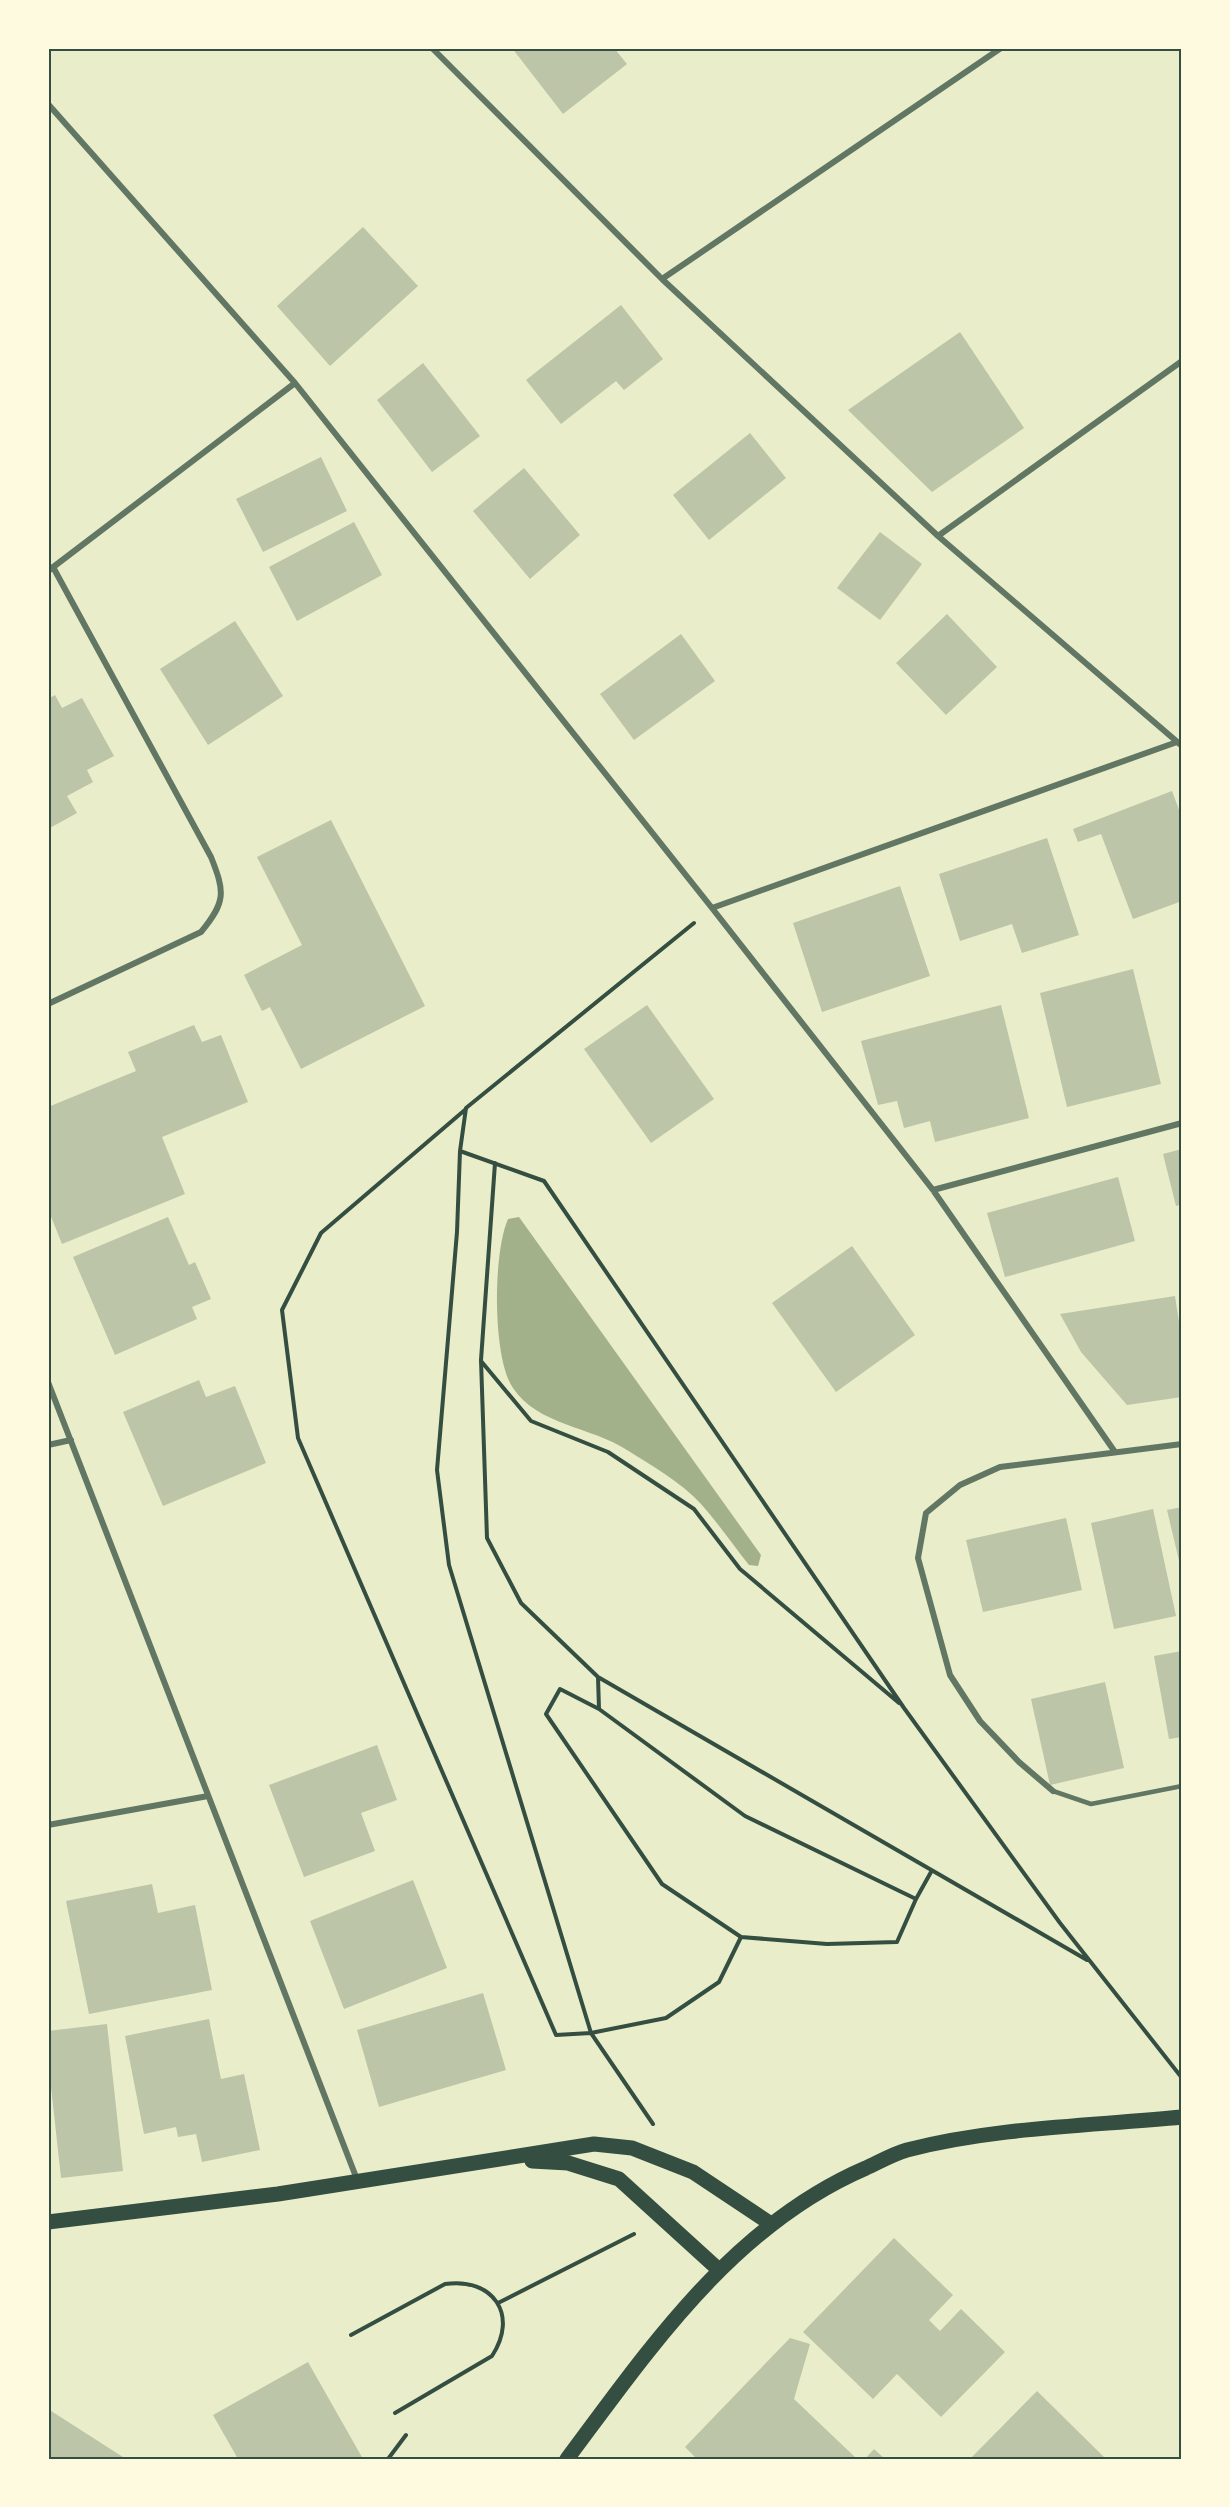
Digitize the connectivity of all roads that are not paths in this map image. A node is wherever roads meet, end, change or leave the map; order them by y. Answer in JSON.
{"nodes":[{"id":1,"x":432,"y":48,"type":"edge"},
{"id":2,"x":1001,"y":48,"type":"edge"},
{"id":3,"x":48,"y":104,"type":"edge"},
{"id":4,"x":662,"y":279,"type":"junction"},
{"id":5,"x":1182,"y":361,"type":"edge"},
{"id":6,"x":295,"y":383,"type":"junction"},
{"id":7,"x":938,"y":536,"type":"junction"},
{"id":8,"x":51,"y":569,"type":"edge"},
{"id":9,"x":1180,"y":744,"type":"edge"},
{"id":10,"x":712,"y":908,"type":"junction"},
{"id":11,"x":48,"y":1005,"type":"edge"},
{"id":12,"x":1182,"y":1123,"type":"edge"},
{"id":13,"x":933,"y":1190,"type":"junction"},
{"id":14,"x":48,"y":1382,"type":"edge"},
{"id":15,"x":71,"y":1440,"type":"junction"},
{"id":16,"x":1182,"y":1444,"type":"edge"},
{"id":17,"x":48,"y":1445,"type":"edge"},
{"id":18,"x":1116,"y":1452,"type":"junction"},
{"id":19,"x":1182,"y":1786,"type":"edge"},
{"id":20,"x":1053,"y":1791,"type":"joint"},
{"id":21,"x":208,"y":1796,"type":"junction"},
{"id":22,"x":48,"y":1825,"type":"edge"},
{"id":23,"x":1182,"y":2117,"type":"edge"},
{"id":24,"x":505,"y":2159,"type":"junction"},
{"id":25,"x":358,"y":2182,"type":"junction"},
{"id":26,"x":48,"y":2222,"type":"edge"},
{"id":27,"x":771,"y":2224,"type":"junction"},
{"id":28,"x":719,"y":2270,"type":"junction"},
{"id":29,"x":567,"y":2459,"type":"edge"}],
"edges":[{"from":1,"to":4,"type":"street"},
{"from":2,"to":4,"type":"street"},
{"from":3,"to":6,"type":"street"},
{"from":4,"to":7,"type":"street"},
{"from":5,"to":7,"type":"street"},
{"from":6,"to":8,"type":"street"},
{"from":6,"to":10,"type":"street"},
{"from":7,"to":9,"type":"street"},
{"from":8,"to":11,"type":"street"},
{"from":9,"to":10,"type":"street"},
{"from":10,"to":13,"type":"street"},
{"from":12,"to":13,"type":"street"},
{"from":13,"to":18,"type":"street"},
{"from":14,"to":15,"type":"street"},
{"from":15,"to":17,"type":"street"},
{"from":15,"to":21,"type":"street"},
{"from":16,"to":18,"type":"street"},
{"from":18,"to":20,"type":"street"},
{"from":19,"to":20,"type":"lane"},
{"from":21,"to":22,"type":"street"},
{"from":21,"to":25,"type":"street"},
{"from":23,"to":27,"type":"main road"},
{"from":24,"to":25,"type":"main road"},
{"from":24,"to":27,"type":"main road"},
{"from":24,"to":28,"type":"main road"},
{"from":25,"to":26,"type":"main road"},
{"from":27,"to":28,"type":"main road"},
{"from":28,"to":29,"type":"main road"}]}
